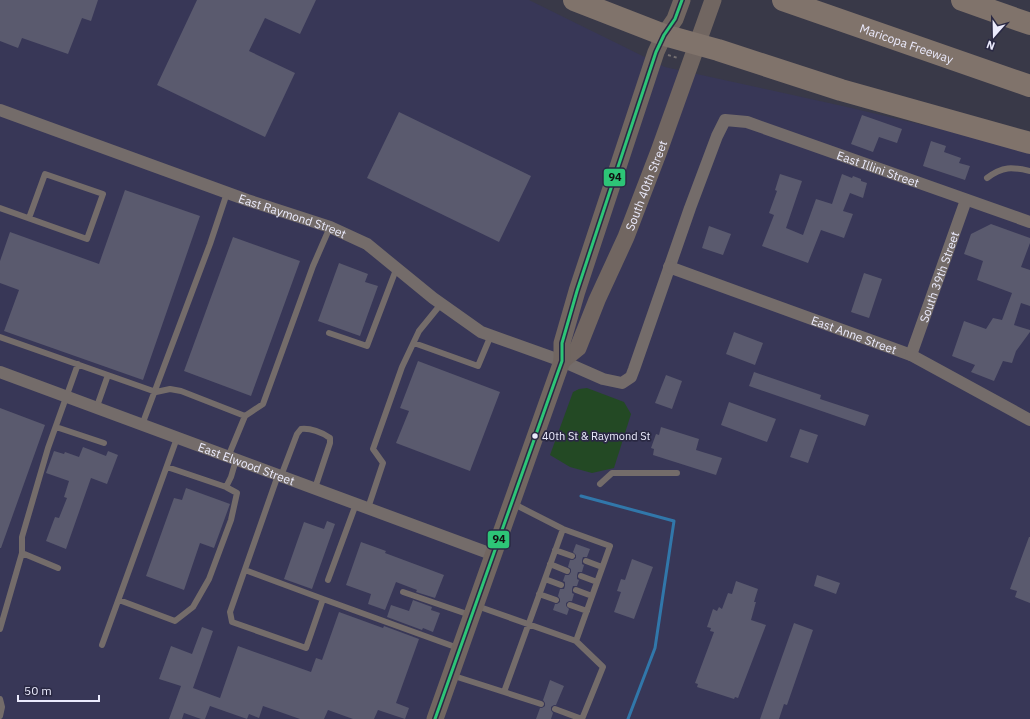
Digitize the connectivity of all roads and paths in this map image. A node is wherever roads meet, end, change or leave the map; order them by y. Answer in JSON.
{"nodes":[{"id":1,"x":574,"y":0,"type":"edge"},
{"id":2,"x":682,"y":0,"type":"edge"},
{"id":3,"x":713,"y":0,"type":"edge"},
{"id":4,"x":783,"y":0,"type":"edge"},
{"id":5,"x":962,"y":0,"type":"edge"},
{"id":6,"x":1030,"y":24,"type":"edge"},
{"id":7,"x":669,"y":36,"type":"junction"},
{"id":8,"x":700,"y":37,"type":"junction"},
{"id":9,"x":679,"y":58,"type":"dead end"},
{"id":10,"x":1030,"y":86,"type":"edge"},
{"id":11,"x":0,"y":110,"type":"edge"},
{"id":12,"x":1030,"y":143,"type":"edge"},
{"id":13,"x":1030,"y":171,"type":"edge"},
{"id":14,"x":987,"y":178,"type":"dead end"},
{"id":15,"x":227,"y":193,"type":"junction"},
{"id":16,"x":966,"y":200,"type":"junction"},
{"id":17,"x":0,"y":208,"type":"edge"},
{"id":18,"x":29,"y":218,"type":"junction"},
{"id":19,"x":1030,"y":222,"type":"edge"},
{"id":20,"x":330,"y":227,"type":"junction"},
{"id":21,"x":397,"y":267,"type":"junction"},
{"id":22,"x":669,"y":267,"type":"junction"},
{"id":23,"x":441,"y":304,"type":"junction"},
{"id":24,"x":329,"y":333,"type":"dead end"},
{"id":25,"x":491,"y":335,"type":"junction"},
{"id":26,"x":0,"y":337,"type":"edge"},
{"id":27,"x":414,"y":343,"type":"junction"},
{"id":28,"x":911,"y":355,"type":"junction"},
{"id":29,"x":562,"y":361,"type":"junction"},
{"id":30,"x":78,"y":364,"type":"junction"},
{"id":31,"x":0,"y":372,"type":"edge"},
{"id":32,"x":108,"y":375,"type":"junction"},
{"id":33,"x":156,"y":392,"type":"junction"},
{"id":34,"x":66,"y":398,"type":"junction"},
{"id":35,"x":96,"y":409,"type":"junction"},
{"id":36,"x":245,"y":416,"type":"junction"},
{"id":37,"x":1030,"y":420,"type":"edge"},
{"id":38,"x":142,"y":425,"type":"junction"},
{"id":39,"x":56,"y":427,"type":"junction"},
{"id":40,"x":177,"y":438,"type":"junction"},
{"id":41,"x":104,"y":443,"type":"dead end"},
{"id":42,"x":232,"y":458,"type":"junction"},
{"id":43,"x":167,"y":467,"type":"junction"},
{"id":44,"x":677,"y":473,"type":"dead end"},
{"id":45,"x":280,"y":476,"type":"junction"},
{"id":46,"x":600,"y":484,"type":"dead end"},
{"id":47,"x":226,"y":487,"type":"junction"},
{"id":48,"x":315,"y":488,"type":"junction"},
{"id":49,"x":512,"y":503,"type":"junction"},
{"id":50,"x":356,"y":504,"type":"junction"},
{"id":51,"x":368,"y":508,"type":"junction"},
{"id":52,"x":563,"y":529,"type":"junction"},
{"id":53,"x":555,"y":550,"type":"junction"},
{"id":54,"x":22,"y":553,"type":"junction"},
{"id":55,"x":494,"y":555,"type":"junction"},
{"id":56,"x":572,"y":556,"type":"dead end"},
{"id":57,"x":586,"y":561,"type":"dead end"},
{"id":58,"x":550,"y":564,"type":"junction"},
{"id":59,"x":602,"y":567,"type":"junction"},
{"id":60,"x":58,"y":568,"type":"dead end"},
{"id":61,"x":245,"y":570,"type":"junction"},
{"id":62,"x":566,"y":571,"type":"dead end"},
{"id":63,"x":581,"y":576,"type":"dead end"},
{"id":64,"x":545,"y":579,"type":"junction"},
{"id":65,"x":328,"y":580,"type":"dead end"},
{"id":66,"x":597,"y":582,"type":"junction"},
{"id":67,"x":562,"y":585,"type":"dead end"},
{"id":68,"x":576,"y":590,"type":"dead end"},
{"id":69,"x":403,"y":592,"type":"dead end"},
{"id":70,"x":539,"y":594,"type":"junction"},
{"id":71,"x":592,"y":596,"type":"junction"},
{"id":72,"x":323,"y":599,"type":"junction"},
{"id":73,"x":119,"y":600,"type":"junction"},
{"id":74,"x":556,"y":600,"type":"dead end"},
{"id":75,"x":570,"y":605,"type":"dead end"},
{"id":76,"x":474,"y":610,"type":"junction"},
{"id":77,"x":587,"y":611,"type":"junction"},
{"id":78,"x":528,"y":624,"type":"junction"},
{"id":79,"x":0,"y":629,"type":"edge"},
{"id":80,"x":576,"y":641,"type":"junction"},
{"id":81,"x":102,"y":645,"type":"dead end"},
{"id":82,"x":460,"y":649,"type":"junction"},
{"id":83,"x":451,"y":675,"type":"junction"},
{"id":84,"x":504,"y":692,"type":"junction"},
{"id":85,"x":0,"y":699,"type":"edge"},
{"id":86,"x":541,"y":704,"type":"dead end"},
{"id":87,"x":555,"y":709,"type":"dead end"},
{"id":88,"x":0,"y":716,"type":"edge"},
{"id":89,"x":435,"y":719,"type":"edge"}],
"edges":[{"from":1,"to":7,"type":"highway"},
{"from":2,"to":7,"type":"main road"},
{"from":3,"to":8,"type":"main road","name":"South 40th Street"},
{"from":4,"to":10,"type":"highway","name":"Maricopa Freeway"},
{"from":5,"to":6,"type":"highway"},
{"from":7,"to":8,"type":"highway"},
{"from":7,"to":9,"type":"path"},
{"from":7,"to":29,"type":"main road"},
{"from":8,"to":12,"type":"highway"},
{"from":8,"to":29,"type":"main road","name":"South 40th Street"},
{"from":11,"to":15,"type":"street","name":"East Raymond Street"},
{"from":13,"to":14,"type":"lane"},
{"from":15,"to":20,"type":"street","name":"East Raymond Street"},
{"from":15,"to":33,"type":"lane"},
{"from":16,"to":19,"type":"street","name":"East Illini Street"},
{"from":16,"to":22,"type":"street","name":"East Illini Street"},
{"from":16,"to":28,"type":"street","name":"South 39th Street"},
{"from":17,"to":18,"type":"lane"},
{"from":18,"to":18,"type":"lane"},
{"from":20,"to":21,"type":"street","name":"East Raymond Street"},
{"from":20,"to":36,"type":"lane"},
{"from":21,"to":23,"type":"street","name":"East Raymond Street"},
{"from":21,"to":24,"type":"lane"},
{"from":22,"to":28,"type":"street","name":"East Anne Street"},
{"from":22,"to":29,"type":"street"},
{"from":23,"to":25,"type":"street","name":"East Raymond Street"},
{"from":23,"to":27,"type":"lane"},
{"from":25,"to":27,"type":"lane"},
{"from":25,"to":29,"type":"street","name":"East Raymond Street"},
{"from":26,"to":30,"type":"lane"},
{"from":27,"to":51,"type":"lane"},
{"from":28,"to":37,"type":"street","name":"East Anne Street"},
{"from":29,"to":49,"type":"main road"},
{"from":30,"to":32,"type":"lane"},
{"from":30,"to":34,"type":"lane"},
{"from":31,"to":34,"type":"street","name":"East Elwood Street"},
{"from":32,"to":33,"type":"lane"},
{"from":32,"to":35,"type":"lane"},
{"from":33,"to":36,"type":"lane"},
{"from":33,"to":38,"type":"lane"},
{"from":34,"to":35,"type":"street","name":"East Elwood Street"},
{"from":34,"to":39,"type":"lane"},
{"from":35,"to":38,"type":"street","name":"East Elwood Street"},
{"from":36,"to":42,"type":"lane"},
{"from":38,"to":40,"type":"street","name":"East Elwood Street"},
{"from":39,"to":41,"type":"lane"},
{"from":39,"to":54,"type":"lane"},
{"from":40,"to":42,"type":"street","name":"East Elwood Street"},
{"from":40,"to":43,"type":"lane"},
{"from":42,"to":45,"type":"street","name":"East Elwood Street"},
{"from":42,"to":47,"type":"lane"},
{"from":43,"to":47,"type":"lane"},
{"from":43,"to":73,"type":"lane"},
{"from":44,"to":46,"type":"lane"},
{"from":45,"to":48,"type":"street","name":"East Elwood Street"},
{"from":45,"to":48,"type":"lane"},
{"from":45,"to":61,"type":"lane"},
{"from":47,"to":73,"type":"lane"},
{"from":48,"to":50,"type":"street","name":"East Elwood Street"},
{"from":49,"to":52,"type":"lane"},
{"from":49,"to":55,"type":"main road"},
{"from":50,"to":51,"type":"street","name":"East Elwood Street"},
{"from":50,"to":65,"type":"lane"},
{"from":51,"to":55,"type":"street","name":"East Elwood Street"},
{"from":52,"to":53,"type":"lane"},
{"from":52,"to":59,"type":"lane"},
{"from":53,"to":56,"type":"lane"},
{"from":53,"to":58,"type":"lane"},
{"from":54,"to":60,"type":"lane"},
{"from":54,"to":79,"type":"lane"},
{"from":55,"to":76,"type":"main road"},
{"from":57,"to":59,"type":"lane"},
{"from":58,"to":62,"type":"lane"},
{"from":58,"to":64,"type":"lane"},
{"from":59,"to":66,"type":"lane"},
{"from":61,"to":72,"type":"lane"},
{"from":61,"to":72,"type":"lane"},
{"from":63,"to":66,"type":"lane"},
{"from":64,"to":67,"type":"lane"},
{"from":64,"to":70,"type":"lane"},
{"from":66,"to":71,"type":"lane"},
{"from":68,"to":71,"type":"lane"},
{"from":69,"to":76,"type":"lane"},
{"from":70,"to":74,"type":"lane"},
{"from":70,"to":78,"type":"lane"},
{"from":71,"to":77,"type":"lane"},
{"from":72,"to":82,"type":"lane"},
{"from":73,"to":81,"type":"lane"},
{"from":75,"to":77,"type":"lane"},
{"from":76,"to":78,"type":"lane"},
{"from":76,"to":82,"type":"main road"},
{"from":77,"to":80,"type":"lane"},
{"from":78,"to":80,"type":"lane"},
{"from":78,"to":84,"type":"lane"},
{"from":80,"to":87,"type":"lane"},
{"from":82,"to":83,"type":"main road"},
{"from":83,"to":84,"type":"lane"},
{"from":83,"to":89,"type":"main road"},
{"from":84,"to":86,"type":"lane"},
{"from":85,"to":88,"type":"lane"}]}
